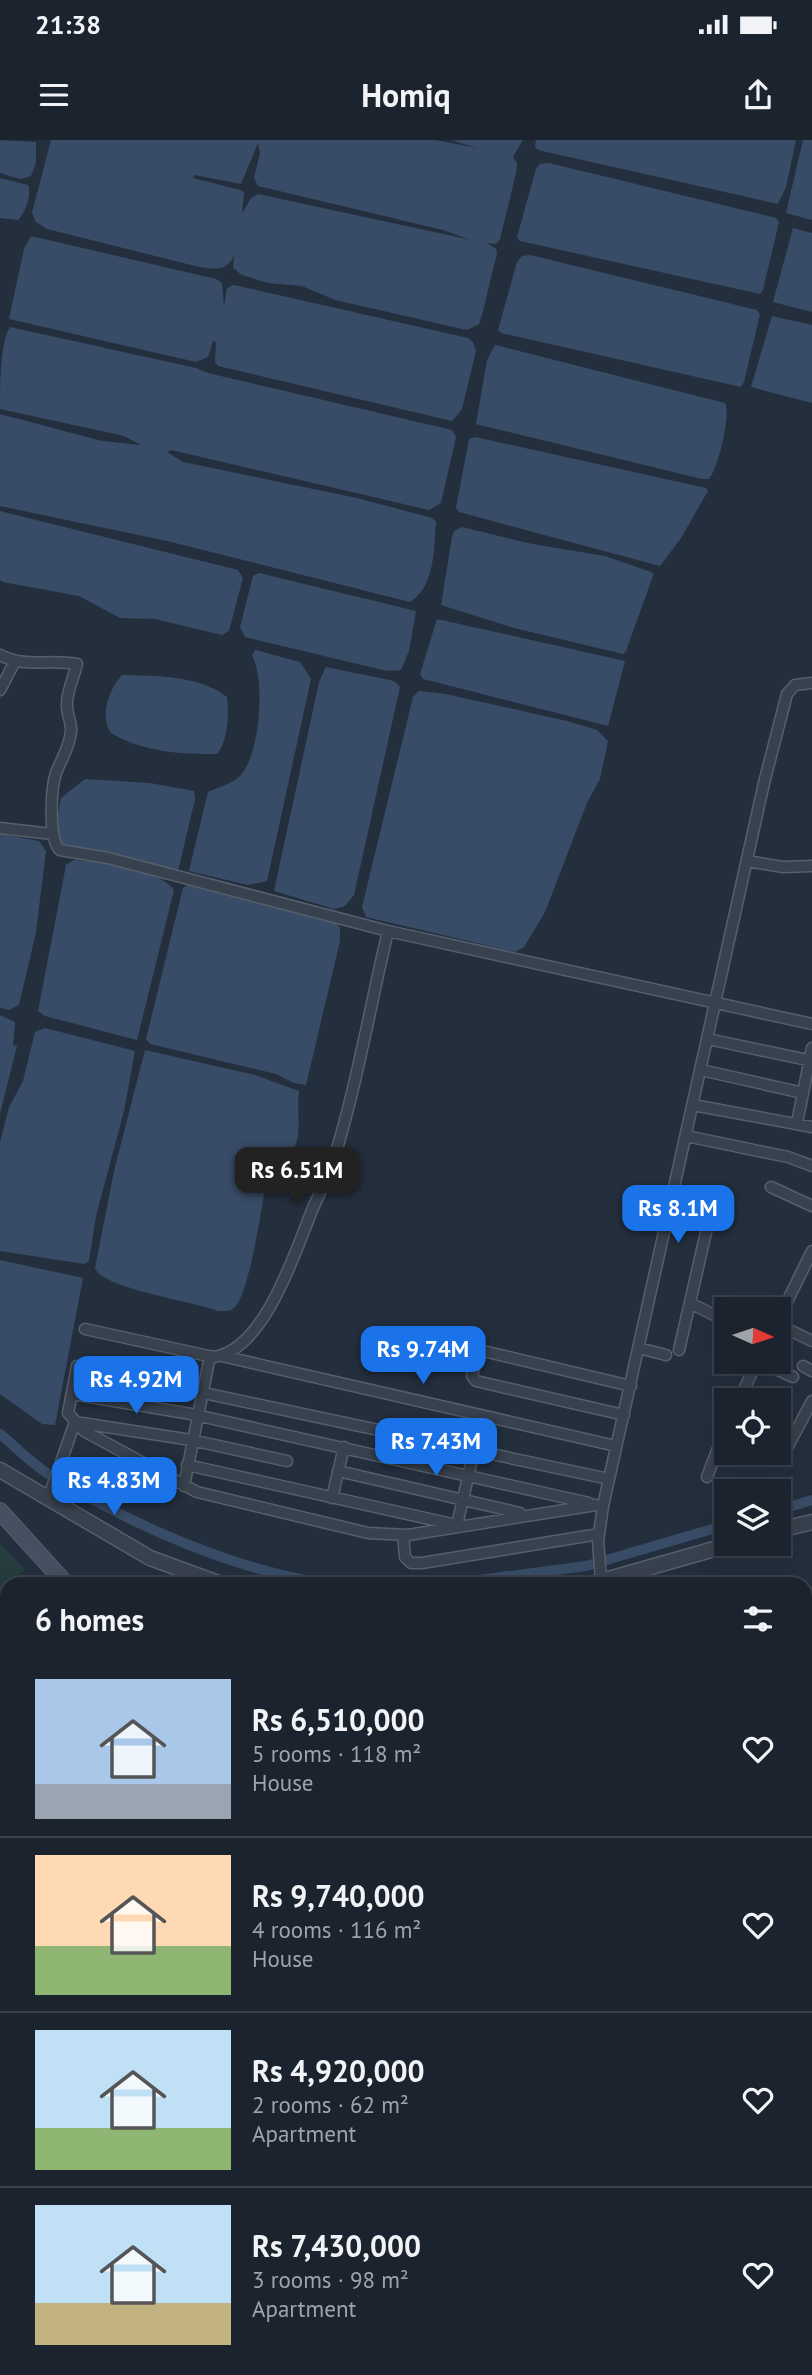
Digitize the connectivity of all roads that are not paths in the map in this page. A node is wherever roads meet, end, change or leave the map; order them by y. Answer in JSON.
{"nodes":[{"id":1,"x":0,"y":655,"type":"edge"},
{"id":2,"x":14,"y":663,"type":"junction"},
{"id":3,"x":812,"y":683,"type":"edge"},
{"id":4,"x":0,"y":690,"type":"edge"},
{"id":5,"x":0,"y":828,"type":"edge"},
{"id":6,"x":52,"y":834,"type":"junction"},
{"id":7,"x":747,"y":861,"type":"junction"},
{"id":8,"x":812,"y":866,"type":"edge"},
{"id":9,"x":388,"y":931,"type":"junction"},
{"id":10,"x":716,"y":1004,"type":"junction"},
{"id":11,"x":812,"y":1024,"type":"edge"},
{"id":12,"x":708,"y":1039,"type":"junction"},
{"id":13,"x":812,"y":1048,"type":"edge"},
{"id":14,"x":811,"y":1061,"type":"edge"},
{"id":15,"x":701,"y":1070,"type":"junction"},
{"id":16,"x":803,"y":1093,"type":"junction"},
{"id":17,"x":694,"y":1105,"type":"junction"},
{"id":18,"x":797,"y":1123,"type":"junction"},
{"id":19,"x":812,"y":1128,"type":"edge"},
{"id":20,"x":686,"y":1136,"type":"junction"},
{"id":21,"x":812,"y":1166,"type":"edge"},
{"id":22,"x":771,"y":1187,"type":"dead end"},
{"id":23,"x":713,"y":1202,"type":"dead end"},
{"id":24,"x":812,"y":1206,"type":"edge"},
{"id":25,"x":812,"y":1251,"type":"edge"},
{"id":26,"x":789,"y":1297,"type":"edge"},
{"id":27,"x":690,"y":1303,"type":"junction"},
{"id":28,"x":714,"y":1315,"type":"edge"},
{"id":29,"x":85,"y":1329,"type":"dead end"},
{"id":30,"x":791,"y":1331,"type":"edge"},
{"id":31,"x":812,"y":1341,"type":"edge"},
{"id":32,"x":639,"y":1348,"type":"junction"},
{"id":33,"x":679,"y":1350,"type":"dead end"},
{"id":34,"x":666,"y":1354,"type":"dead end"},
{"id":35,"x":209,"y":1356,"type":"junction"},
{"id":36,"x":222,"y":1356,"type":"junction"},
{"id":37,"x":786,"y":1374,"type":"edge"},
{"id":38,"x":793,"y":1377,"type":"dead end"},
{"id":39,"x":631,"y":1386,"type":"junction"},
{"id":40,"x":203,"y":1391,"type":"junction"},
{"id":41,"x":72,"y":1394,"type":"junction"},
{"id":42,"x":812,"y":1401,"type":"edge"},
{"id":43,"x":197,"y":1415,"type":"junction"},
{"id":44,"x":624,"y":1415,"type":"junction"},
{"id":45,"x":482,"y":1416,"type":"junction"},
{"id":46,"x":75,"y":1422,"type":"junction"},
{"id":47,"x":191,"y":1440,"type":"junction"},
{"id":48,"x":791,"y":1441,"type":"edge"},
{"id":49,"x":616,"y":1446,"type":"junction"},
{"id":50,"x":344,"y":1447,"type":"junction"},
{"id":51,"x":474,"y":1450,"type":"junction"},
{"id":52,"x":714,"y":1459,"type":"edge"},
{"id":53,"x":287,"y":1461,"type":"dead end"},
{"id":54,"x":187,"y":1465,"type":"junction"},
{"id":55,"x":0,"y":1470,"type":"edge"},
{"id":56,"x":338,"y":1471,"type":"junction"},
{"id":57,"x":468,"y":1475,"type":"junction"},
{"id":58,"x":707,"y":1477,"type":"dead end"},
{"id":59,"x":609,"y":1479,"type":"junction"},
{"id":60,"x":184,"y":1486,"type":"junction"},
{"id":61,"x":332,"y":1498,"type":"junction"},
{"id":62,"x":48,"y":1499,"type":"junction"},
{"id":63,"x":463,"y":1500,"type":"junction"},
{"id":64,"x":599,"y":1505,"type":"junction"},
{"id":65,"x":0,"y":1511,"type":"edge"},
{"id":66,"x":526,"y":1514,"type":"junction"},
{"id":67,"x":812,"y":1522,"type":"edge"},
{"id":68,"x":459,"y":1525,"type":"junction"},
{"id":69,"x":0,"y":1526,"type":"edge"},
{"id":70,"x":791,"y":1527,"type":"edge"},
{"id":71,"x":402,"y":1535,"type":"junction"},
{"id":72,"x":599,"y":1537,"type":"junction"},
{"id":73,"x":714,"y":1549,"type":"edge"},
{"id":74,"x":48,"y":1577,"type":"edge"},
{"id":75,"x":60,"y":1577,"type":"edge"},
{"id":76,"x":202,"y":1577,"type":"edge"},
{"id":77,"x":598,"y":1577,"type":"edge"},
{"id":78,"x":602,"y":1577,"type":"edge"}],
"edges":[{"from":1,"to":2,"type":"street"},
{"from":2,"to":4,"type":"street"},
{"from":2,"to":6,"type":"street"},
{"from":3,"to":7,"type":"street"},
{"from":5,"to":6,"type":"street"},
{"from":6,"to":9,"type":"street"},
{"from":7,"to":8,"type":"street"},
{"from":7,"to":10,"type":"street"},
{"from":9,"to":10,"type":"street"},
{"from":9,"to":36,"type":"street"},
{"from":10,"to":11,"type":"street"},
{"from":10,"to":12,"type":"street"},
{"from":12,"to":14,"type":"street"},
{"from":12,"to":15,"type":"street"},
{"from":13,"to":14,"type":"street"},
{"from":14,"to":16,"type":"street"},
{"from":15,"to":16,"type":"street"},
{"from":15,"to":17,"type":"street"},
{"from":16,"to":18,"type":"street"},
{"from":17,"to":18,"type":"street"},
{"from":17,"to":20,"type":"street"},
{"from":18,"to":19,"type":"street"},
{"from":20,"to":21,"type":"street"},
{"from":20,"to":32,"type":"street"},
{"from":22,"to":24,"type":"street"},
{"from":23,"to":27,"type":"street"},
{"from":25,"to":26,"type":"street"},
{"from":27,"to":28,"type":"street"},
{"from":27,"to":33,"type":"street"},
{"from":29,"to":35,"type":"street"},
{"from":30,"to":31,"type":"street"},
{"from":32,"to":34,"type":"street"},
{"from":32,"to":39,"type":"street"},
{"from":35,"to":36,"type":"street"},
{"from":35,"to":40,"type":"street"},
{"from":36,"to":45,"type":"street"},
{"from":37,"to":38,"type":"street"},
{"from":39,"to":44,"type":"street"},
{"from":39,"to":44,"type":"street"},
{"from":40,"to":41,"type":"street"},
{"from":40,"to":43,"type":"street"},
{"from":40,"to":51,"type":"street"},
{"from":41,"to":43,"type":"street"},
{"from":41,"to":46,"type":"street"},
{"from":42,"to":48,"type":"street"},
{"from":43,"to":47,"type":"street"},
{"from":43,"to":50,"type":"street"},
{"from":44,"to":49,"type":"street"},
{"from":45,"to":49,"type":"street"},
{"from":45,"to":51,"type":"street"},
{"from":46,"to":47,"type":"street"},
{"from":46,"to":60,"type":"street"},
{"from":46,"to":62,"type":"street"},
{"from":47,"to":53,"type":"street"},
{"from":47,"to":54,"type":"street"},
{"from":49,"to":59,"type":"street"},
{"from":50,"to":56,"type":"street"},
{"from":50,"to":57,"type":"street"},
{"from":51,"to":57,"type":"street"},
{"from":51,"to":59,"type":"street"},
{"from":52,"to":58,"type":"street"},
{"from":54,"to":60,"type":"street"},
{"from":54,"to":61,"type":"street"},
{"from":55,"to":62,"type":"street"},
{"from":56,"to":61,"type":"street"},
{"from":56,"to":63,"type":"street"},
{"from":57,"to":63,"type":"street"},
{"from":57,"to":64,"type":"street"},
{"from":59,"to":64,"type":"street"},
{"from":60,"to":71,"type":"street"},
{"from":61,"to":68,"type":"street"},
{"from":62,"to":76,"type":"street"},
{"from":63,"to":66,"type":"street"},
{"from":63,"to":68,"type":"street"},
{"from":64,"to":66,"type":"street"},
{"from":64,"to":72,"type":"street"},
{"from":65,"to":75,"type":"main road"},
{"from":66,"to":68,"type":"street"},
{"from":67,"to":70,"type":"street"},
{"from":68,"to":71,"type":"street"},
{"from":69,"to":74,"type":"main road"},
{"from":71,"to":72,"type":"street"},
{"from":72,"to":77,"type":"street"},
{"from":73,"to":78,"type":"street"}]}
